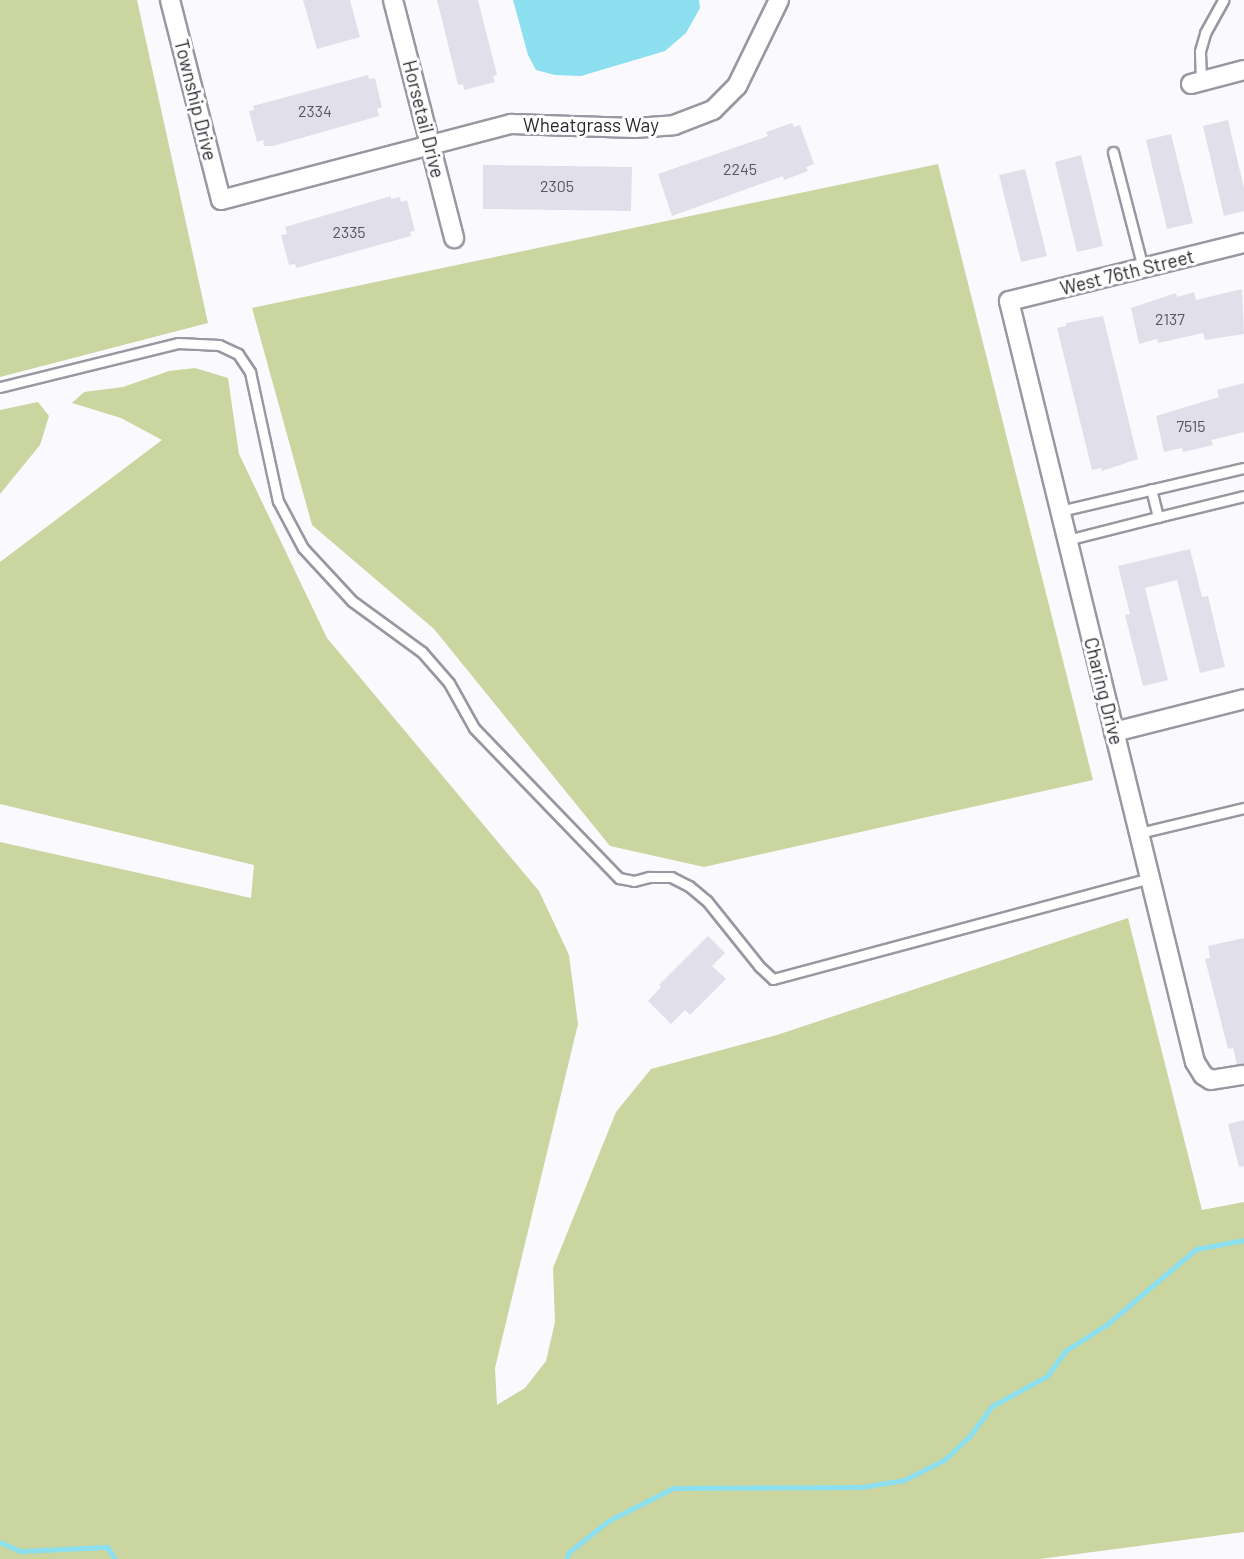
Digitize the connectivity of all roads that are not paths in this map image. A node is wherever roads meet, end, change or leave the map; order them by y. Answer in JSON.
{"nodes":[{"id":1,"x":170,"y":0,"type":"edge"},
{"id":2,"x":393,"y":0,"type":"edge"},
{"id":3,"x":779,"y":0,"type":"edge"},
{"id":4,"x":1223,"y":0,"type":"edge"},
{"id":5,"x":1244,"y":70,"type":"edge"},
{"id":6,"x":1196,"y":83,"type":"joint"},
{"id":7,"x":431,"y":147,"type":"junction"},
{"id":8,"x":1114,"y":152,"type":"dead end"},
{"id":9,"x":221,"y":200,"type":"joint"},
{"id":10,"x":454,"y":238,"type":"dead end"},
{"id":11,"x":1244,"y":243,"type":"edge"},
{"id":12,"x":1143,"y":268,"type":"junction"},
{"id":13,"x":1009,"y":301,"type":"joint"},
{"id":14,"x":0,"y":387,"type":"edge"},
{"id":15,"x":1244,"y":468,"type":"edge"},
{"id":16,"x":1151,"y":489,"type":"junction"},
{"id":17,"x":1244,"y":496,"type":"edge"},
{"id":18,"x":1060,"y":511,"type":"junction"},
{"id":19,"x":1158,"y":517,"type":"junction"},
{"id":20,"x":1067,"y":540,"type":"junction"},
{"id":21,"x":1244,"y":699,"type":"edge"},
{"id":22,"x":1114,"y":732,"type":"junction"},
{"id":23,"x":1244,"y":807,"type":"edge"},
{"id":24,"x":1139,"y":833,"type":"junction"},
{"id":25,"x":1150,"y":878,"type":"junction"},
{"id":26,"x":1244,"y":1075,"type":"edge"}],
"edges":[{"from":1,"to":9,"type":"street","name":"Township Drive"},
{"from":2,"to":7,"type":"street","name":"Horsetail Drive"},
{"from":3,"to":7,"type":"street","name":"Wheatgrass Way"},
{"from":4,"to":6,"type":"lane"},
{"from":5,"to":6,"type":"street"},
{"from":7,"to":9,"type":"street","name":"Wheatgrass Way"},
{"from":7,"to":10,"type":"street","name":"Horsetail Drive"},
{"from":8,"to":12,"type":"lane"},
{"from":11,"to":12,"type":"street","name":"West 76th Street"},
{"from":12,"to":13,"type":"street","name":"West 76th Street"},
{"from":13,"to":18,"type":"street","name":"Charing Drive"},
{"from":14,"to":25,"type":"lane"},
{"from":15,"to":16,"type":"lane"},
{"from":16,"to":18,"type":"lane"},
{"from":16,"to":19,"type":"lane"},
{"from":17,"to":19,"type":"lane"},
{"from":18,"to":20,"type":"street","name":"Charing Drive"},
{"from":19,"to":20,"type":"lane"},
{"from":20,"to":22,"type":"street","name":"Charing Drive"},
{"from":21,"to":22,"type":"street"},
{"from":22,"to":24,"type":"street","name":"Charing Drive"},
{"from":23,"to":24,"type":"lane"},
{"from":24,"to":25,"type":"street","name":"Charing Drive"},
{"from":25,"to":26,"type":"street","name":"Charing Drive"}]}
